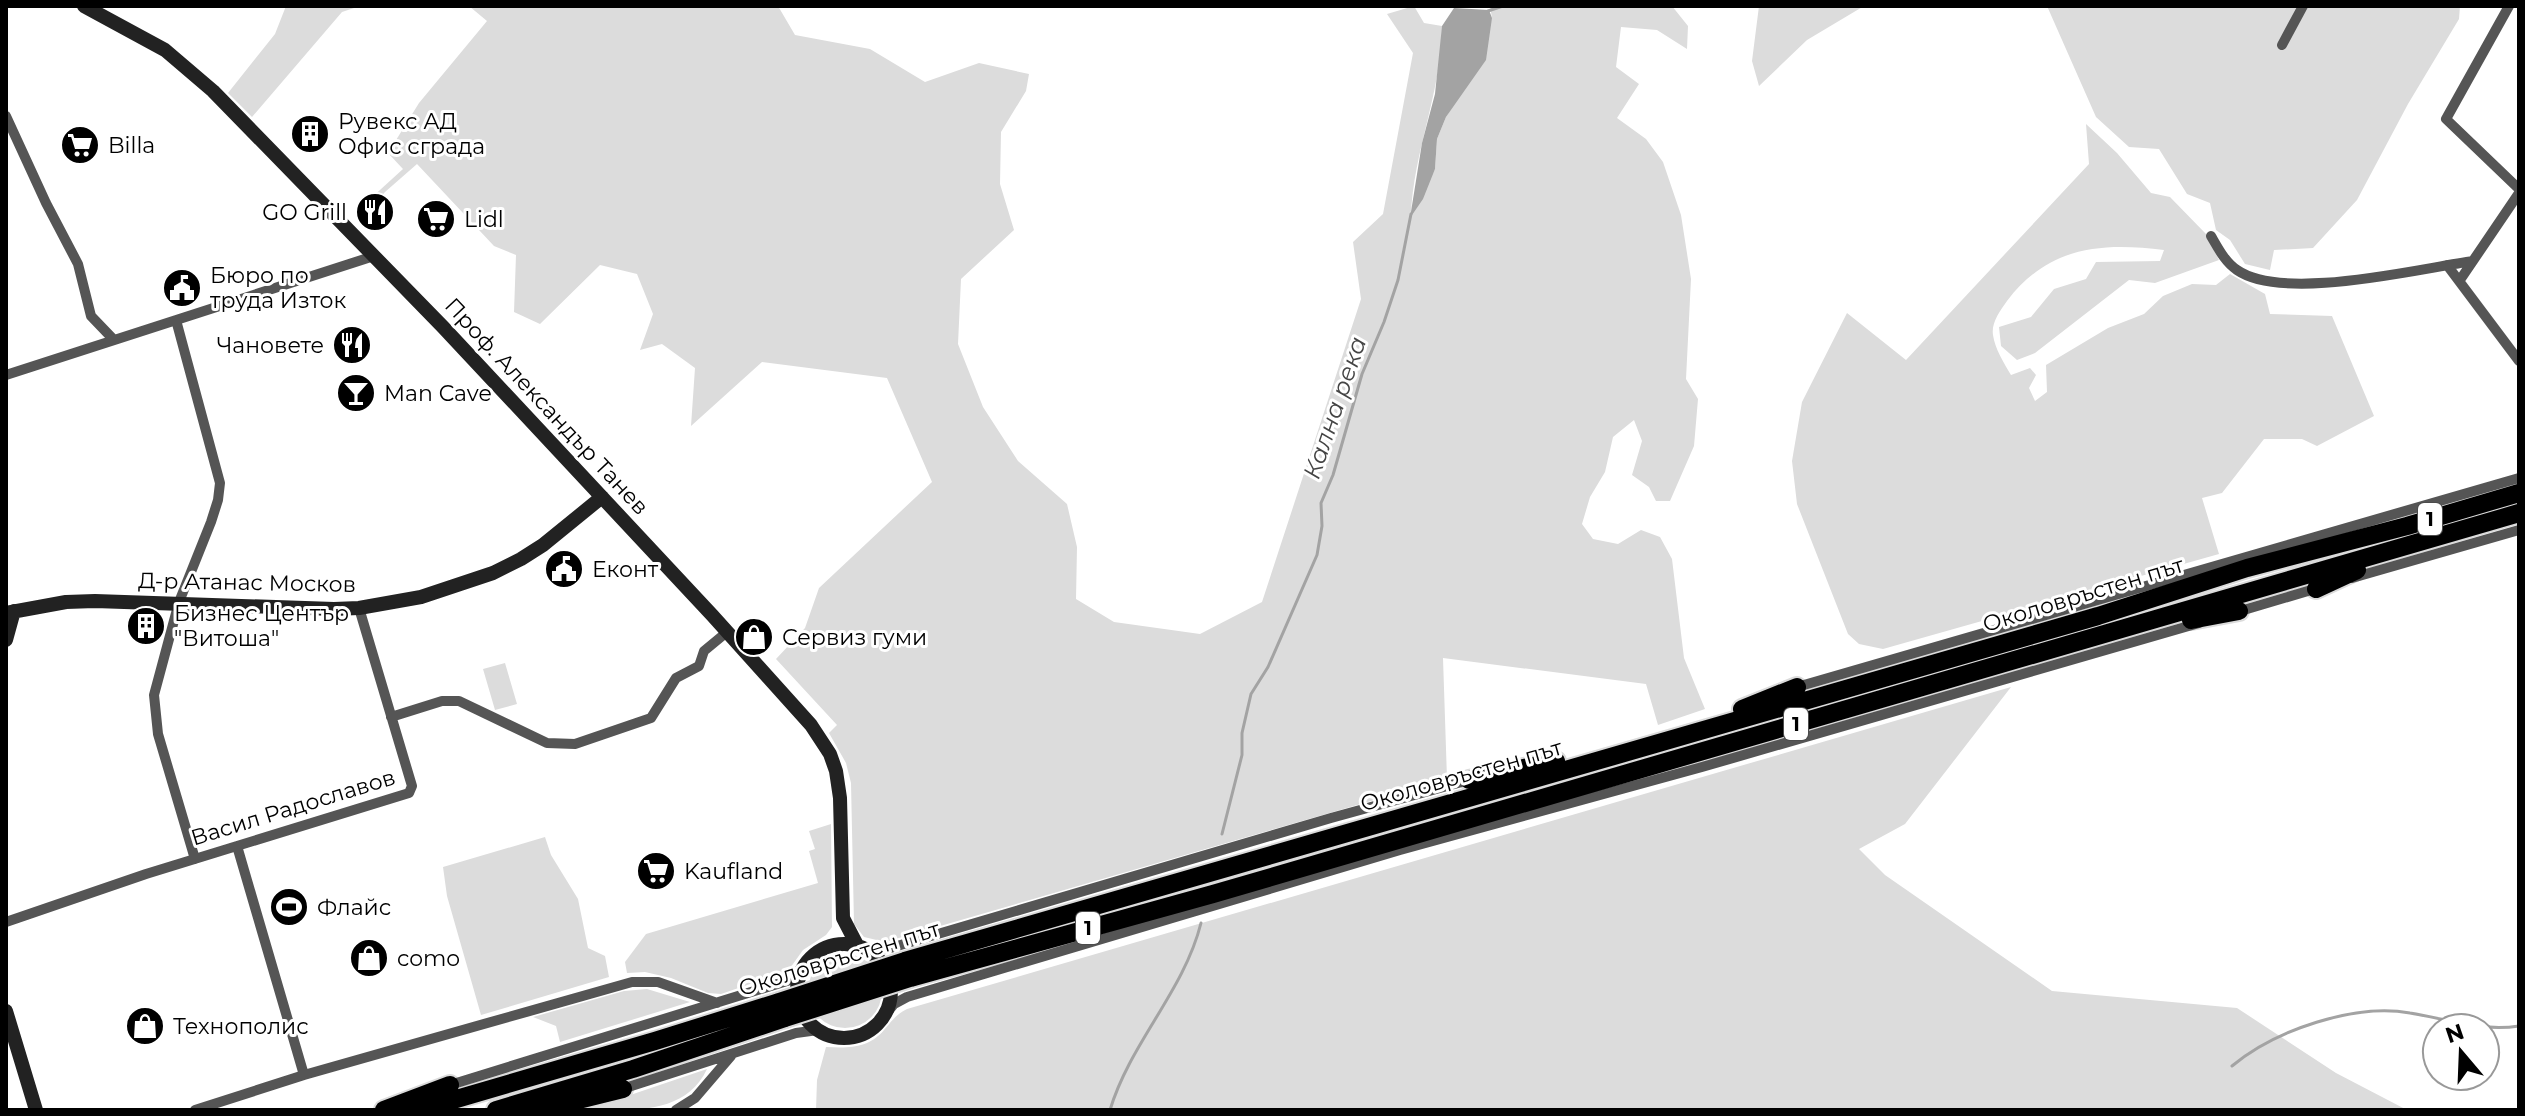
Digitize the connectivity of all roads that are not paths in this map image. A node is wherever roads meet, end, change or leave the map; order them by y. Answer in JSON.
{"nodes":[{"id":1,"x":84,"y":6,"type":"edge"},
{"id":2,"x":2303,"y":6,"type":"edge"},
{"id":3,"x":2509,"y":6,"type":"edge"},
{"id":4,"x":2282,"y":45,"type":"dead end"},
{"id":5,"x":6,"y":116,"type":"edge"},
{"id":6,"x":2519,"y":191,"type":"edge"},
{"id":7,"x":2211,"y":236,"type":"dead end"},
{"id":8,"x":374,"y":256,"type":"junction"},
{"id":9,"x":2473,"y":261,"type":"junction"},
{"id":10,"x":2447,"y":265,"type":"junction"},
{"id":11,"x":2460,"y":280,"type":"junction"},
{"id":12,"x":176,"y":320,"type":"junction"},
{"id":13,"x":2519,"y":339,"type":"edge"},
{"id":14,"x":114,"y":340,"type":"junction"},
{"id":15,"x":2509,"y":346,"type":"junction"},
{"id":16,"x":2519,"y":361,"type":"edge"},
{"id":17,"x":6,"y":375,"type":"edge"},
{"id":18,"x":2519,"y":478,"type":"edge"},
{"id":19,"x":2519,"y":493,"type":"edge"},
{"id":20,"x":602,"y":497,"type":"junction"},
{"id":21,"x":2519,"y":513,"type":"edge"},
{"id":22,"x":2519,"y":530,"type":"edge"},
{"id":23,"x":2341,"y":544,"type":"junction"},
{"id":24,"x":2415,"y":544,"type":"junction"},
{"id":25,"x":2265,"y":551,"type":"junction"},
{"id":26,"x":2214,"y":566,"type":"junction"},
{"id":27,"x":2316,"y":589,"type":"junction"},
{"id":28,"x":179,"y":602,"type":"junction"},
{"id":29,"x":2142,"y":602,"type":"junction"},
{"id":30,"x":359,"y":608,"type":"junction"},
{"id":31,"x":2239,"y":611,"type":"junction"},
{"id":32,"x":10,"y":612,"type":"edge"},
{"id":33,"x":727,"y":632,"type":"junction"},
{"id":34,"x":2102,"y":635,"type":"junction"},
{"id":35,"x":6,"y":640,"type":"edge"},
{"id":36,"x":1797,"y":687,"type":"joint"},
{"id":37,"x":391,"y":717,"type":"junction"},
{"id":38,"x":1697,"y":731,"type":"junction"},
{"id":39,"x":1622,"y":753,"type":"junction"},
{"id":40,"x":1469,"y":780,"type":"joint"},
{"id":41,"x":1491,"y":813,"type":"junction"},
{"id":42,"x":1444,"y":838,"type":"junction"},
{"id":43,"x":237,"y":846,"type":"junction"},
{"id":44,"x":195,"y":859,"type":"junction"},
{"id":45,"x":1372,"y":859,"type":"junction"},
{"id":46,"x":1323,"y":862,"type":"junction"},
{"id":47,"x":843,"y":918,"type":"junction"},
{"id":48,"x":6,"y":922,"type":"edge"},
{"id":49,"x":829,"y":946,"type":"junction"},
{"id":50,"x":863,"y":947,"type":"junction"},
{"id":51,"x":908,"y":970,"type":"junction"},
{"id":52,"x":800,"y":974,"type":"junction"},
{"id":53,"x":717,"y":1003,"type":"junction"},
{"id":54,"x":782,"y":1010,"type":"junction"},
{"id":55,"x":6,"y":1011,"type":"edge"},
{"id":56,"x":885,"y":1015,"type":"junction"},
{"id":57,"x":818,"y":1030,"type":"junction"},
{"id":58,"x":736,"y":1052,"type":"junction"},
{"id":59,"x":304,"y":1075,"type":"junction"},
{"id":60,"x":450,"y":1085,"type":"joint"},
{"id":61,"x":623,"y":1089,"type":"junction"},
{"id":62,"x":36,"y":1110,"type":"edge"},
{"id":63,"x":195,"y":1110,"type":"edge"},
{"id":64,"x":384,"y":1110,"type":"edge"},
{"id":65,"x":419,"y":1110,"type":"edge"},
{"id":66,"x":496,"y":1110,"type":"edge"},
{"id":67,"x":538,"y":1110,"type":"edge"},
{"id":68,"x":573,"y":1110,"type":"edge"},
{"id":69,"x":676,"y":1110,"type":"edge"}],
"edges":[{"from":1,"to":8,"type":"street","name":"Проф. Александър Танев"},
{"from":2,"to":4,"type":"street"},
{"from":3,"to":6,"type":"street"},
{"from":5,"to":14,"type":"street"},
{"from":6,"to":9,"type":"street"},
{"from":7,"to":10,"type":"street"},
{"from":8,"to":12,"type":"street"},
{"from":8,"to":20,"type":"street","name":"Проф. Александър Танев"},
{"from":9,"to":10,"type":"street"},
{"from":9,"to":11,"type":"street"},
{"from":10,"to":11,"type":"street"},
{"from":11,"to":15,"type":"street"},
{"from":12,"to":14,"type":"street"},
{"from":12,"to":28,"type":"street"},
{"from":13,"to":15,"type":"street"},
{"from":14,"to":17,"type":"street"},
{"from":15,"to":16,"type":"street"},
{"from":18,"to":25,"type":"street","name":"Околовръстен път"},
{"from":19,"to":23,"type":"highway","name":"Околовръстен път","number":"1"},
{"from":20,"to":30,"type":"street","name":"Д-р Атанас Москов"},
{"from":20,"to":33,"type":"street","name":"Проф. Александър Танев"},
{"from":21,"to":24,"type":"highway","name":"Околовръстен път","number":"1"},
{"from":22,"to":27,"type":"street"},
{"from":23,"to":25,"type":"highway"},
{"from":23,"to":29,"type":"highway","name":"Околовръстен път","number":"1"},
{"from":24,"to":27,"type":"highway"},
{"from":24,"to":34,"type":"highway","name":"Околовръстен път","number":"1"},
{"from":25,"to":26,"type":"street","name":"Околовръстен път"},
{"from":26,"to":29,"type":"highway"},
{"from":26,"to":36,"type":"street","name":"Околовръстен път"},
{"from":27,"to":31,"type":"street"},
{"from":28,"to":30,"type":"street","name":"Д-р Атанас Москов"},
{"from":28,"to":32,"type":"street","name":"Д-р Атанас Москов"},
{"from":28,"to":44,"type":"street"},
{"from":29,"to":38,"type":"highway","name":"Околовръстен път","number":"1"},
{"from":30,"to":37,"type":"street","name":"Васил Радославов"},
{"from":31,"to":34,"type":"highway"},
{"from":31,"to":42,"type":"street"},
{"from":32,"to":35,"type":"street"},
{"from":33,"to":37,"type":"street"},
{"from":33,"to":47,"type":"street","name":"Проф. Александър Танев"},
{"from":34,"to":41,"type":"highway","name":"Околовръстен път","number":"1"},
{"from":36,"to":38,"type":"highway"},
{"from":37,"to":43,"type":"street","name":"Васил Радославов"},
{"from":38,"to":39,"type":"highway","name":"Околовръстен път","number":"1"},
{"from":39,"to":40,"type":"highway"},
{"from":39,"to":51,"type":"highway","name":"Околовръстен път","number":"1"},
{"from":40,"to":50,"type":"street"},
{"from":41,"to":42,"type":"highway"},
{"from":41,"to":46,"type":"highway","name":"Околовръстен път","number":"1"},
{"from":42,"to":45,"type":"street"},
{"from":43,"to":44,"type":"street","name":"Васил Радославов"},
{"from":43,"to":59,"type":"street"},
{"from":44,"to":48,"type":"street","name":"Васил Радославов"},
{"from":45,"to":46,"type":"highway"},
{"from":45,"to":56,"type":"street"},
{"from":46,"to":51,"type":"highway","name":"Околовръстен път","number":"1"},
{"from":47,"to":49,"type":"street","name":"Проф. Александър Танев"},
{"from":47,"to":50,"type":"street","name":"Проф. Александър Танев"},
{"from":49,"to":50,"type":"street"},
{"from":49,"to":52,"type":"street"},
{"from":50,"to":56,"type":"street"},
{"from":51,"to":54,"type":"highway","name":"Околовръстен път","number":"1","bridge":true},
{"from":52,"to":53,"type":"street"},
{"from":52,"to":57,"type":"street"},
{"from":53,"to":59,"type":"street"},
{"from":53,"to":60,"type":"street"},
{"from":54,"to":65,"type":"highway","name":"Околовръстен път","number":"1"},
{"from":54,"to":66,"type":"highway","name":"Околовръстен път","number":"1"},
{"from":55,"to":62,"type":"street"},
{"from":56,"to":57,"type":"street"},
{"from":57,"to":58,"type":"street"},
{"from":58,"to":61,"type":"street"},
{"from":58,"to":69,"type":"street"},
{"from":59,"to":63,"type":"street"},
{"from":60,"to":64,"type":"highway"},
{"from":61,"to":67,"type":"highway"},
{"from":61,"to":68,"type":"street"}]}
